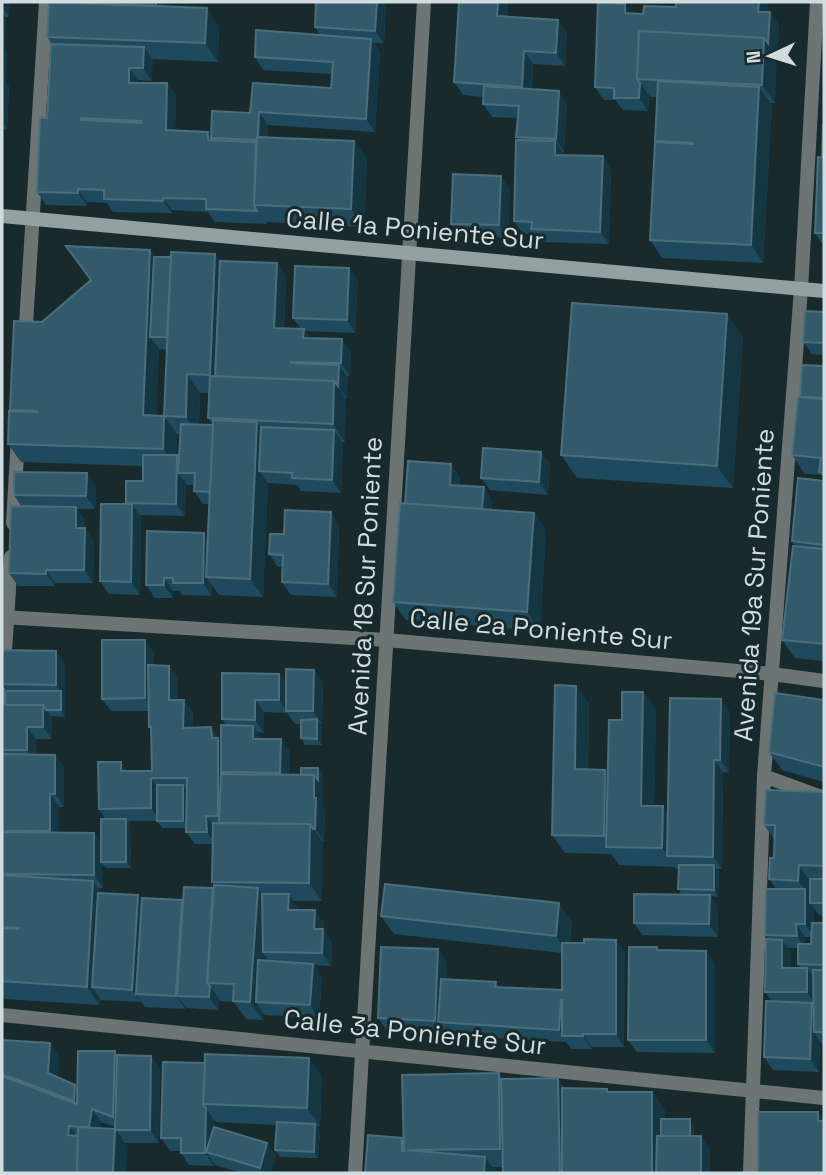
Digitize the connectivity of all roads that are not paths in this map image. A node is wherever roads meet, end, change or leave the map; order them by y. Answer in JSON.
{"nodes":[{"id":1,"x":46,"y":2,"type":"edge"},
{"id":2,"x":424,"y":2,"type":"edge"},
{"id":3,"x":817,"y":2,"type":"edge"},
{"id":4,"x":2,"y":216,"type":"edge"},
{"id":5,"x":32,"y":220,"type":"junction"},
{"id":6,"x":409,"y":253,"type":"junction"},
{"id":7,"x":802,"y":289,"type":"junction"},
{"id":8,"x":824,"y":291,"type":"edge"},
{"id":9,"x":23,"y":357,"type":"edge"},
{"id":10,"x":19,"y":425,"type":"edge"},
{"id":11,"x":4,"y":617,"type":"edge"},
{"id":12,"x":386,"y":640,"type":"junction"},
{"id":13,"x":772,"y":674,"type":"junction"},
{"id":14,"x":824,"y":681,"type":"edge"},
{"id":15,"x":2,"y":699,"type":"edge"},
{"id":16,"x":764,"y":776,"type":"junction"},
{"id":17,"x":824,"y":798,"type":"edge"},
{"id":18,"x":2,"y":1016,"type":"edge"},
{"id":19,"x":362,"y":1051,"type":"junction"},
{"id":20,"x":754,"y":1091,"type":"junction"},
{"id":21,"x":824,"y":1098,"type":"edge"},
{"id":22,"x":355,"y":1173,"type":"edge"},
{"id":23,"x":750,"y":1173,"type":"edge"}],
"edges":[{"from":1,"to":5,"type":"street"},
{"from":2,"to":6,"type":"street","name":"Avenida 18 Sur Poniente"},
{"from":3,"to":7,"type":"street","name":"Avenida 19a Sur Poniente"},
{"from":4,"to":5,"type":"street","name":"Calle 1a Poniente Sur"},
{"from":5,"to":6,"type":"street","name":"Calle 1a Poniente Sur"},
{"from":5,"to":9,"type":"street"},
{"from":6,"to":7,"type":"street","name":"Calle 1a Poniente Sur"},
{"from":6,"to":12,"type":"street","name":"Avenida 18 Sur Poniente"},
{"from":7,"to":8,"type":"street","name":"Calle 1a Poniente Sur"},
{"from":7,"to":13,"type":"street","name":"Avenida 19a Sur Poniente"},
{"from":10,"to":11,"type":"street"},
{"from":11,"to":12,"type":"street","name":"Calle 2a Poniente Sur"},
{"from":11,"to":15,"type":"street"},
{"from":12,"to":13,"type":"street","name":"Calle 2a Poniente Sur"},
{"from":12,"to":19,"type":"street","name":"Avenida 18 Sur Poniente"},
{"from":13,"to":14,"type":"street","name":"Calle 2a Poniente Sur"},
{"from":13,"to":16,"type":"street","name":"Avenida 19a Sur Poniente"},
{"from":16,"to":17,"type":"street"},
{"from":16,"to":20,"type":"street","name":"Avenida 19a Sur Poniente"},
{"from":18,"to":19,"type":"street","name":"Calle 3a Poniente Sur"},
{"from":19,"to":20,"type":"street","name":"Calle 3a Poniente Sur"},
{"from":19,"to":22,"type":"street","name":"Avenida 18 Sur Poniente"},
{"from":20,"to":21,"type":"street","name":"Calle 3a Poniente Sur"},
{"from":20,"to":23,"type":"street","name":"Avenida 19a Sur Poniente"}]}
